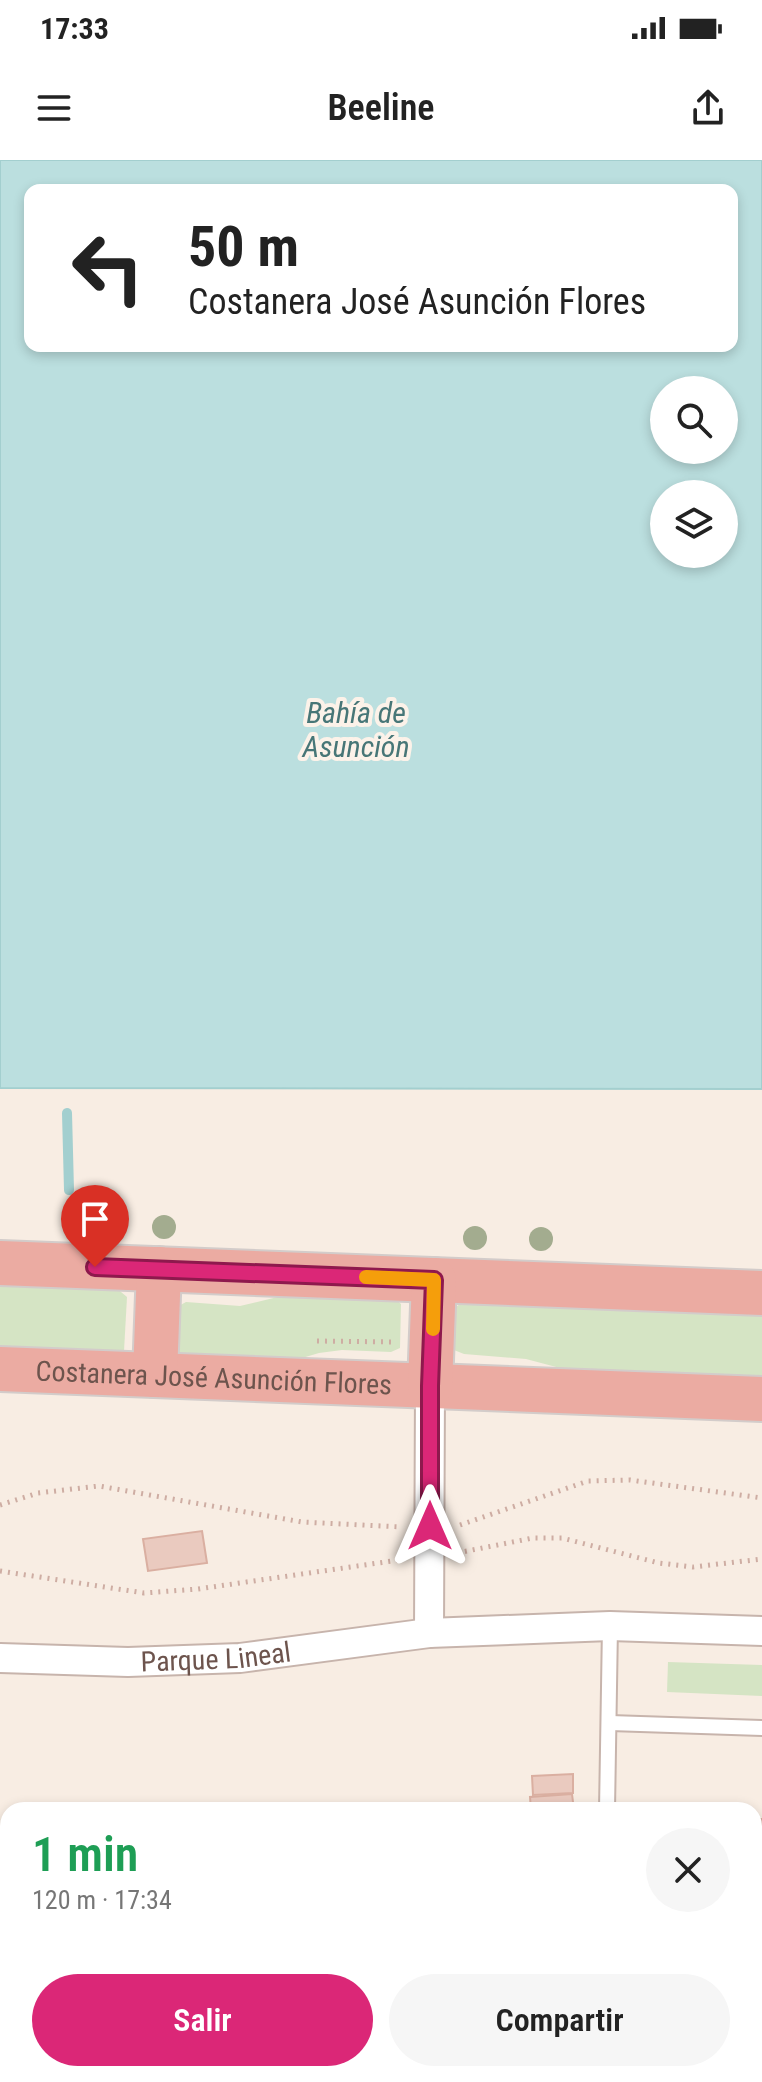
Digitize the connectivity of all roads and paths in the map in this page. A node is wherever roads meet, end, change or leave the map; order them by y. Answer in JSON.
{"nodes":[{"id":1,"x":0,"y":1263,"type":"edge"},
{"id":2,"x":159,"y":1269,"type":"junction"},
{"id":3,"x":434,"y":1280,"type":"junction"},
{"id":4,"x":762,"y":1293,"type":"edge"},
{"id":5,"x":0,"y":1369,"type":"edge"},
{"id":6,"x":155,"y":1375,"type":"junction"},
{"id":7,"x":430,"y":1386,"type":"junction"},
{"id":8,"x":762,"y":1399,"type":"edge"},
{"id":9,"x":762,"y":1498,"type":"edge"},
{"id":10,"x":0,"y":1505,"type":"edge"},
{"id":11,"x":430,"y":1526,"type":"junction"},
{"id":12,"x":429,"y":1556,"type":"junction"},
{"id":13,"x":762,"y":1559,"type":"edge"},
{"id":14,"x":0,"y":1571,"type":"edge"},
{"id":15,"x":610,"y":1626,"type":"junction"},
{"id":16,"x":762,"y":1631,"type":"edge"},
{"id":17,"x":429,"y":1633,"type":"junction"},
{"id":18,"x":0,"y":1658,"type":"edge"},
{"id":19,"x":610,"y":1723,"type":"junction"},
{"id":20,"x":762,"y":1728,"type":"edge"},
{"id":21,"x":607,"y":1802,"type":"edge"}],
"edges":[{"from":1,"to":2,"type":"highway"},
{"from":2,"to":3,"type":"highway"},
{"from":2,"to":6,"type":"highway"},
{"from":3,"to":4,"type":"highway"},
{"from":3,"to":7,"type":"highway"},
{"from":5,"to":6,"type":"highway","name":"Costanera José Asunción Flores"},
{"from":6,"to":7,"type":"highway","name":"Costanera José Asunción Flores"},
{"from":7,"to":8,"type":"highway","name":"Costanera José Asunción Flores"},
{"from":7,"to":11,"type":"street"},
{"from":9,"to":11,"type":"path"},
{"from":10,"to":11,"type":"path"},
{"from":11,"to":12,"type":"street"},
{"from":12,"to":13,"type":"path"},
{"from":12,"to":14,"type":"path"},
{"from":12,"to":17,"type":"street"},
{"from":15,"to":16,"type":"street","name":"Parque Lineal"},
{"from":15,"to":17,"type":"street","name":"Parque Lineal"},
{"from":15,"to":19,"type":"lane"},
{"from":17,"to":18,"type":"street","name":"Parque Lineal"},
{"from":19,"to":20,"type":"lane"},
{"from":19,"to":21,"type":"lane"}]}
